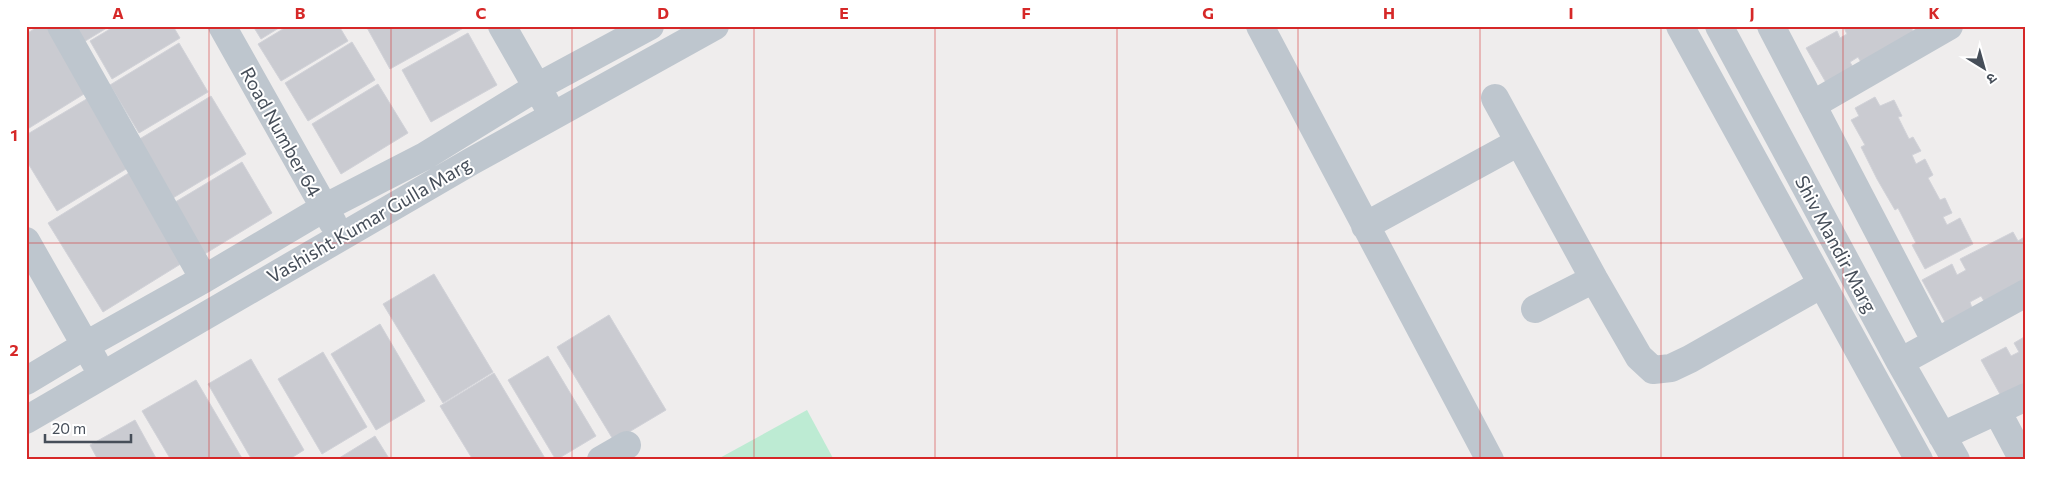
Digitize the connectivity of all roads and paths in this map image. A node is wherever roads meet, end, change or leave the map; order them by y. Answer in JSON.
{"nodes":[{"id":1,"x":61,"y":26,"type":"edge"},
{"id":2,"x":222,"y":26,"type":"edge"},
{"id":3,"x":502,"y":26,"type":"edge"},
{"id":4,"x":650,"y":26,"type":"edge"},
{"id":5,"x":715,"y":26,"type":"edge"},
{"id":6,"x":1260,"y":26,"type":"edge"},
{"id":7,"x":1680,"y":26,"type":"edge"},
{"id":8,"x":1719,"y":26,"type":"edge"},
{"id":9,"x":1771,"y":26,"type":"edge"},
{"id":10,"x":1949,"y":26,"type":"edge"},
{"id":11,"x":536,"y":87,"type":"junction"},
{"id":12,"x":1495,"y":98,"type":"dead end"},
{"id":13,"x":1812,"y":105,"type":"junction"},
{"id":14,"x":553,"y":116,"type":"junction"},
{"id":15,"x":1519,"y":142,"type":"junction"},
{"id":16,"x":324,"y":208,"type":"junction"},
{"id":17,"x":1365,"y":226,"type":"junction"},
{"id":18,"x":340,"y":237,"type":"junction"},
{"id":19,"x":26,"y":242,"type":"edge"},
{"id":20,"x":204,"y":279,"type":"junction"},
{"id":21,"x":1594,"y":279,"type":"junction"},
{"id":22,"x":1822,"y":284,"type":"junction"},
{"id":23,"x":2026,"y":293,"type":"edge"},
{"id":24,"x":1536,"y":309,"type":"dead end"},
{"id":25,"x":1936,"y":342,"type":"junction"},
{"id":26,"x":86,"y":345,"type":"junction"},
{"id":27,"x":1900,"y":362,"type":"junction"},
{"id":28,"x":103,"y":375,"type":"junction"},
{"id":29,"x":26,"y":381,"type":"edge"},
{"id":30,"x":2026,"y":397,"type":"edge"},
{"id":31,"x":1998,"y":411,"type":"junction"},
{"id":32,"x":26,"y":420,"type":"edge"},
{"id":33,"x":627,"y":445,"type":"dead end"},
{"id":34,"x":1949,"y":453,"type":"edge"},
{"id":35,"x":601,"y":460,"type":"edge"},
{"id":36,"x":1490,"y":460,"type":"edge"},
{"id":37,"x":1918,"y":460,"type":"edge"},
{"id":38,"x":2022,"y":460,"type":"edge"}],
"edges":[{"from":1,"to":20,"type":"street"},
{"from":2,"to":16,"type":"street","name":"Road Number 64"},
{"from":3,"to":11,"type":"street"},
{"from":4,"to":11,"type":"street","name":"Vashisht Kumar Gulla Marg"},
{"from":5,"to":14,"type":"street","name":"Vashisht Kumar Gulla Marg"},
{"from":6,"to":17,"type":"street"},
{"from":7,"to":22,"type":"street"},
{"from":8,"to":27,"type":"street","name":"Shiv Mandir Marg"},
{"from":9,"to":13,"type":"street"},
{"from":10,"to":13,"type":"street"},
{"from":11,"to":14,"type":"street"},
{"from":11,"to":16,"type":"street","name":"Vashisht Kumar Gulla Marg"},
{"from":12,"to":15,"type":"street"},
{"from":13,"to":25,"type":"street"},
{"from":14,"to":18,"type":"street","name":"Vashisht Kumar Gulla Marg"},
{"from":15,"to":17,"type":"street"},
{"from":15,"to":21,"type":"street"},
{"from":16,"to":18,"type":"street","name":"Road Number 64"},
{"from":16,"to":20,"type":"street","name":"Vashisht Kumar Gulla Marg"},
{"from":17,"to":36,"type":"street"},
{"from":18,"to":28,"type":"street","name":"Vashisht Kumar Gulla Marg"},
{"from":19,"to":26,"type":"street"},
{"from":20,"to":26,"type":"street","name":"Vashisht Kumar Gulla Marg"},
{"from":21,"to":22,"type":"street"},
{"from":21,"to":24,"type":"street"},
{"from":22,"to":37,"type":"street"},
{"from":23,"to":25,"type":"street"},
{"from":25,"to":27,"type":"street"},
{"from":26,"to":28,"type":"street"},
{"from":26,"to":29,"type":"street","name":"Vashisht Kumar Gulla Marg"},
{"from":27,"to":34,"type":"street","name":"Shiv Mandir Marg"},
{"from":28,"to":32,"type":"street","name":"Vashisht Kumar Gulla Marg"},
{"from":30,"to":31,"type":"street"},
{"from":31,"to":34,"type":"street"},
{"from":31,"to":38,"type":"street"},
{"from":33,"to":35,"type":"street"}]}
